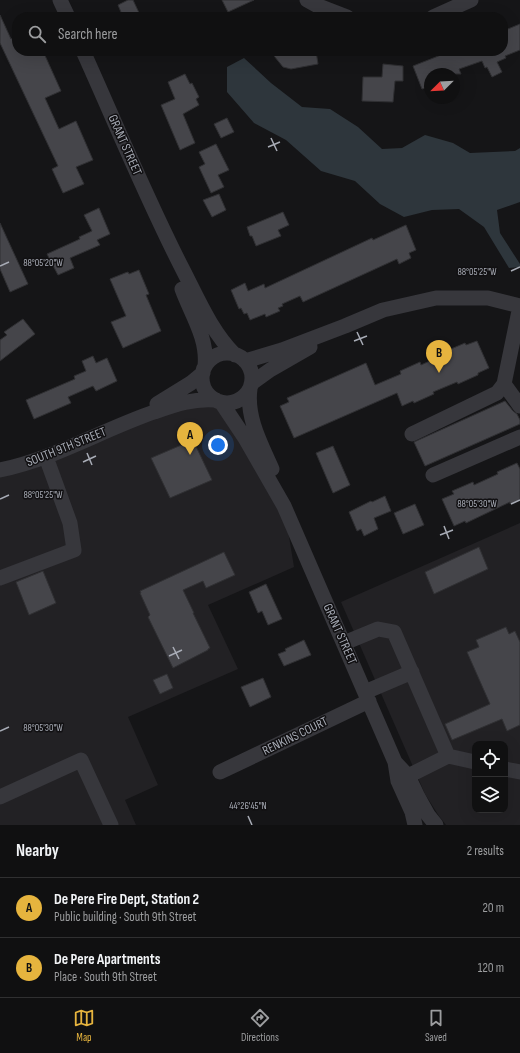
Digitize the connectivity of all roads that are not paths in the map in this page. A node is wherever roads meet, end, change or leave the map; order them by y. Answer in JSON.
{"nodes":[{"id":1,"x":60,"y":0,"type":"edge"},
{"id":2,"x":471,"y":0,"type":"edge"},
{"id":3,"x":312,"y":2,"type":"edge"},
{"id":4,"x":66,"y":12,"type":"edge"},
{"id":5,"x":335,"y":12,"type":"edge"},
{"id":6,"x":444,"y":12,"type":"edge"},
{"id":7,"x":85,"y":56,"type":"edge"},
{"id":8,"x":168,"y":240,"type":"junction"},
{"id":9,"x":520,"y":306,"type":"edge"},
{"id":10,"x":345,"y":326,"type":"junction"},
{"id":11,"x":240,"y":358,"type":"junction"},
{"id":12,"x":204,"y":370,"type":"junction"},
{"id":13,"x":504,"y":384,"type":"junction"},
{"id":14,"x":251,"y":386,"type":"junction"},
{"id":15,"x":218,"y":401,"type":"junction"},
{"id":16,"x":520,"y":406,"type":"edge"},
{"id":17,"x":130,"y":420,"type":"junction"},
{"id":18,"x":412,"y":434,"type":"dead end"},
{"id":19,"x":520,"y":437,"type":"edge"},
{"id":20,"x":46,"y":457,"type":"junction"},
{"id":21,"x":0,"y":470,"type":"edge"},
{"id":22,"x":433,"y":475,"type":"dead end"},
{"id":23,"x":284,"y":506,"type":"junction"},
{"id":24,"x":0,"y":578,"type":"edge"},
{"id":25,"x":344,"y":643,"type":"junction"},
{"id":26,"x":412,"y":672,"type":"junction"},
{"id":27,"x":367,"y":696,"type":"junction"},
{"id":28,"x":448,"y":756,"type":"junction"},
{"id":29,"x":472,"y":761,"type":"edge"},
{"id":30,"x":395,"y":762,"type":"junction"},
{"id":31,"x":508,"y":770,"type":"edge"},
{"id":32,"x":220,"y":772,"type":"dead end"},
{"id":33,"x":520,"y":772,"type":"edge"},
{"id":34,"x":408,"y":776,"type":"junction"},
{"id":35,"x":0,"y":797,"type":"edge"},
{"id":36,"x":111,"y":825,"type":"edge"},
{"id":37,"x":415,"y":825,"type":"edge"},
{"id":38,"x":436,"y":825,"type":"edge"}],
"edges":[{"from":1,"to":4,"type":"street"},
{"from":2,"to":6,"type":"street"},
{"from":3,"to":5,"type":"street"},
{"from":7,"to":8,"type":"street","name":"GRANT STREET"},
{"from":8,"to":11,"type":"street","name":"GRANT STREET"},
{"from":8,"to":12,"type":"street","name":"GRANT STREET"},
{"from":9,"to":10,"type":"street"},
{"from":9,"to":13,"type":"street"},
{"from":10,"to":11,"type":"street"},
{"from":10,"to":14,"type":"street"},
{"from":11,"to":12,"type":"street"},
{"from":11,"to":14,"type":"street","name":"GRANT STREET"},
{"from":12,"to":15,"type":"street","name":"GRANT STREET"},
{"from":12,"to":17,"type":"street","name":"SOUTH 9TH STREET"},
{"from":13,"to":16,"type":"street"},
{"from":13,"to":18,"type":"street"},
{"from":14,"to":15,"type":"street"},
{"from":14,"to":23,"type":"street","name":"GRANT STREET"},
{"from":15,"to":17,"type":"street","name":"SOUTH 9TH STREET"},
{"from":15,"to":23,"type":"street","name":"GRANT STREET"},
{"from":17,"to":20,"type":"street","name":"SOUTH 9TH STREET"},
{"from":19,"to":22,"type":"street"},
{"from":20,"to":21,"type":"street","name":"SOUTH 9TH STREET"},
{"from":20,"to":24,"type":"street"},
{"from":23,"to":25,"type":"street","name":"GRANT STREET"},
{"from":25,"to":26,"type":"street"},
{"from":25,"to":27,"type":"street","name":"GRANT STREET"},
{"from":26,"to":27,"type":"street","name":"RENKINS COURT"},
{"from":26,"to":28,"type":"street"},
{"from":27,"to":30,"type":"street","name":"GRANT STREET"},
{"from":27,"to":32,"type":"street","name":"RENKINS COURT"},
{"from":28,"to":29,"type":"street"},
{"from":28,"to":34,"type":"street"},
{"from":30,"to":34,"type":"street","name":"GRANT STREET"},
{"from":30,"to":37,"type":"street","name":"GRANT STREET"},
{"from":31,"to":33,"type":"street"},
{"from":34,"to":38,"type":"street","name":"GRANT STREET"},
{"from":35,"to":36,"type":"street"}]}
